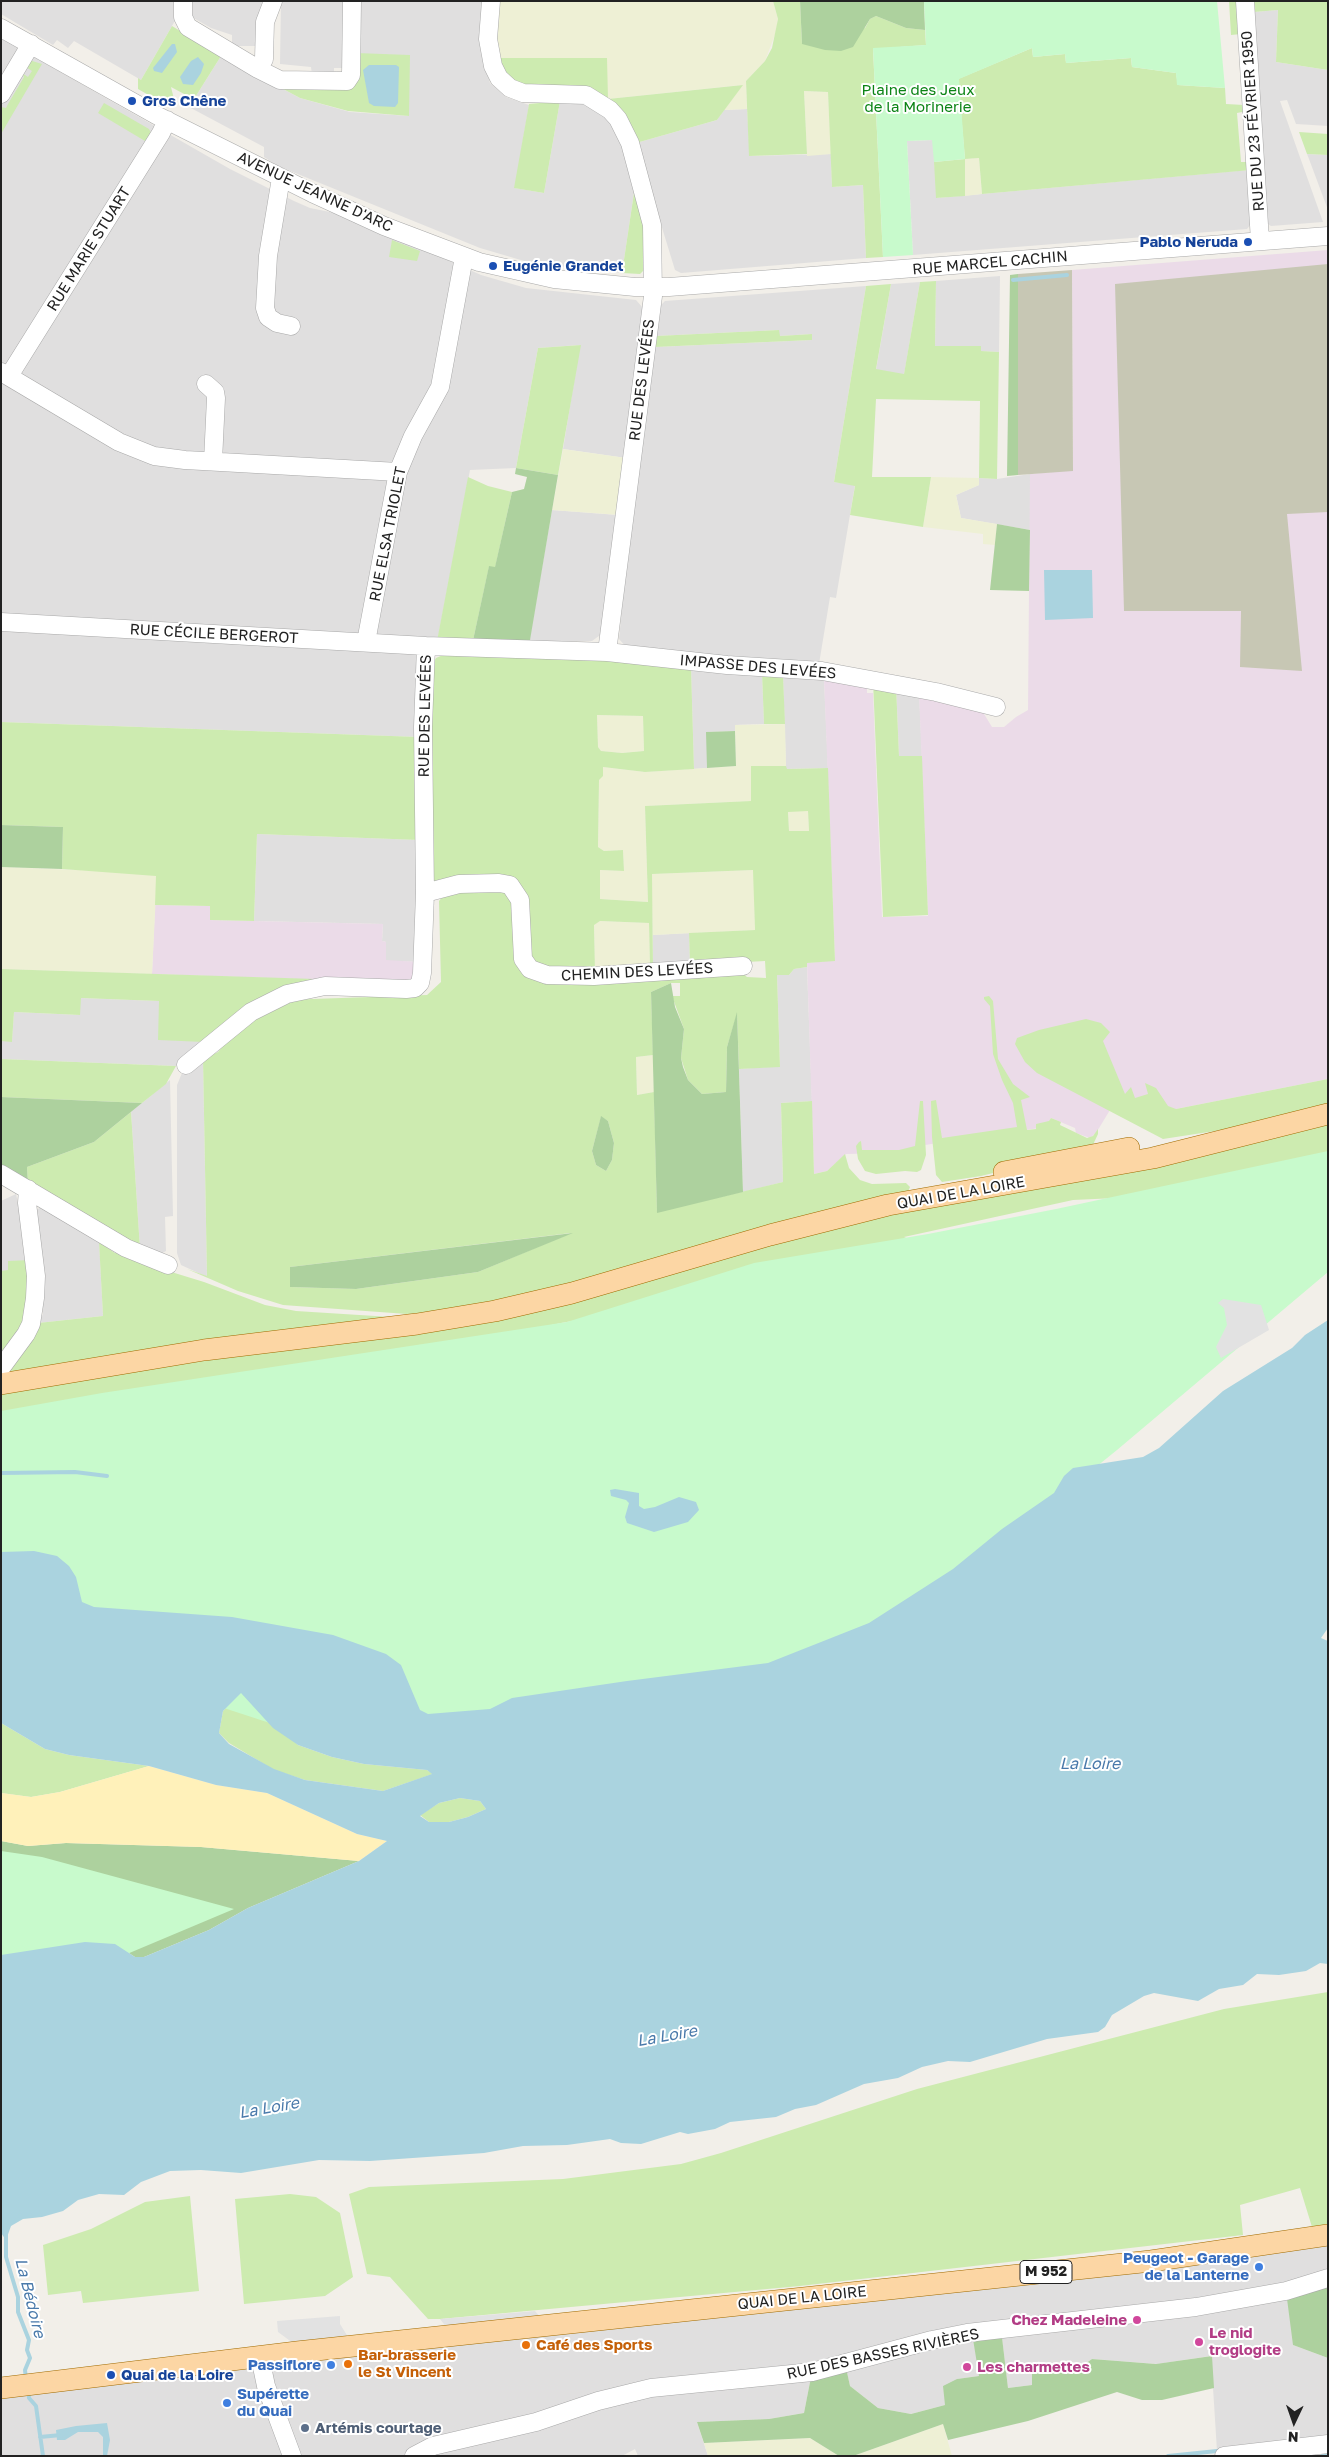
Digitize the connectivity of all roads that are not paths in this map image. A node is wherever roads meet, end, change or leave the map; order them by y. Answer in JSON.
{"nodes":[{"id":1,"x":183,"y":1,"type":"edge"},
{"id":2,"x":273,"y":1,"type":"edge"},
{"id":3,"x":352,"y":1,"type":"edge"},
{"id":4,"x":491,"y":1,"type":"edge"},
{"id":5,"x":1244,"y":1,"type":"edge"},
{"id":6,"x":1,"y":28,"type":"edge"},
{"id":7,"x":31,"y":44,"type":"junction"},
{"id":8,"x":258,"y":69,"type":"junction"},
{"id":9,"x":1,"y":94,"type":"edge"},
{"id":10,"x":167,"y":120,"type":"junction"},
{"id":11,"x":281,"y":178,"type":"junction"},
{"id":12,"x":1328,"y":236,"type":"edge"},
{"id":13,"x":1260,"y":242,"type":"junction"},
{"id":14,"x":464,"y":257,"type":"junction"},
{"id":15,"x":653,"y":288,"type":"junction"},
{"id":16,"x":291,"y":326,"type":"dead end"},
{"id":17,"x":5,"y":374,"type":"edge"},
{"id":18,"x":206,"y":384,"type":"dead end"},
{"id":19,"x":213,"y":461,"type":"junction"},
{"id":20,"x":398,"y":472,"type":"junction"},
{"id":21,"x":1,"y":622,"type":"edge"},
{"id":22,"x":366,"y":642,"type":"junction"},
{"id":23,"x":426,"y":646,"type":"junction"},
{"id":24,"x":607,"y":652,"type":"junction"},
{"id":25,"x":996,"y":707,"type":"dead end"},
{"id":26,"x":425,"y":893,"type":"junction"},
{"id":27,"x":743,"y":966,"type":"dead end"},
{"id":28,"x":186,"y":1065,"type":"dead end"},
{"id":29,"x":1328,"y":1114,"type":"edge"},
{"id":30,"x":1,"y":1174,"type":"edge"},
{"id":31,"x":28,"y":1189,"type":"junction"},
{"id":32,"x":168,"y":1265,"type":"dead end"},
{"id":33,"x":1,"y":1368,"type":"edge"},
{"id":34,"x":1,"y":1384,"type":"edge"},
{"id":35,"x":1328,"y":2235,"type":"edge"},
{"id":36,"x":1328,"y":2278,"type":"edge"},
{"id":37,"x":267,"y":2356,"type":"junction"},
{"id":38,"x":26,"y":2385,"type":"edge"},
{"id":39,"x":1328,"y":2444,"type":"edge"},
{"id":40,"x":292,"y":2456,"type":"edge"},
{"id":41,"x":414,"y":2456,"type":"edge"},
{"id":42,"x":1224,"y":2456,"type":"edge"}],
"edges":[{"from":1,"to":8,"type":"street"},
{"from":2,"to":8,"type":"street"},
{"from":3,"to":8,"type":"street"},
{"from":4,"to":15,"type":"street","name":"RUE DES LEVÉES"},
{"from":5,"to":13,"type":"street","name":"RUE DU 23 FÉVRIER 1950"},
{"from":6,"to":7,"type":"street","name":"AVENUE JEANNE D'ARC"},
{"from":7,"to":9,"type":"street"},
{"from":7,"to":10,"type":"street","name":"AVENUE JEANNE D'ARC"},
{"from":10,"to":11,"type":"street","name":"AVENUE JEANNE D'ARC"},
{"from":10,"to":17,"type":"street","name":"RUE MARIE STUART"},
{"from":11,"to":14,"type":"street","name":"AVENUE JEANNE D'ARC"},
{"from":11,"to":16,"type":"street"},
{"from":12,"to":13,"type":"street","name":"RUE MARCEL CACHIN"},
{"from":13,"to":15,"type":"street","name":"RUE MARCEL CACHIN"},
{"from":14,"to":15,"type":"street","name":"AVENUE JEANNE D'ARC"},
{"from":14,"to":20,"type":"street","name":"RUE ELSA TRIOLET"},
{"from":15,"to":24,"type":"street","name":"RUE DES LEVÉES"},
{"from":17,"to":19,"type":"street"},
{"from":18,"to":19,"type":"street"},
{"from":19,"to":20,"type":"street"},
{"from":20,"to":22,"type":"street","name":"RUE ELSA TRIOLET"},
{"from":21,"to":22,"type":"street","name":"RUE CÉCILE BERGEROT"},
{"from":22,"to":23,"type":"street","name":"RUE CÉCILE BERGEROT"},
{"from":23,"to":24,"type":"street","name":"RUE DES LEVÉES"},
{"from":23,"to":26,"type":"street","name":"RUE DES LEVÉES"},
{"from":24,"to":25,"type":"street","name":"IMPASSE DES LEVÉES"},
{"from":26,"to":27,"type":"street","name":"CHEMIN DES LEVÉES"},
{"from":26,"to":28,"type":"street","name":"RUE DES LEVÉES"},
{"from":29,"to":34,"type":"main road","name":"QUAI DE LA LOIRE"},
{"from":30,"to":31,"type":"street"},
{"from":31,"to":32,"type":"street"},
{"from":31,"to":33,"type":"street"},
{"from":35,"to":37,"type":"main road","name":"QUAI DE LA LOIRE","number":"M 952"},
{"from":36,"to":41,"type":"street","name":"RUE DES BASSES RIVIÈRES"},
{"from":37,"to":38,"type":"main road","number":"M 952"},
{"from":37,"to":40,"type":"street"},
{"from":39,"to":42,"type":"street"}]}
